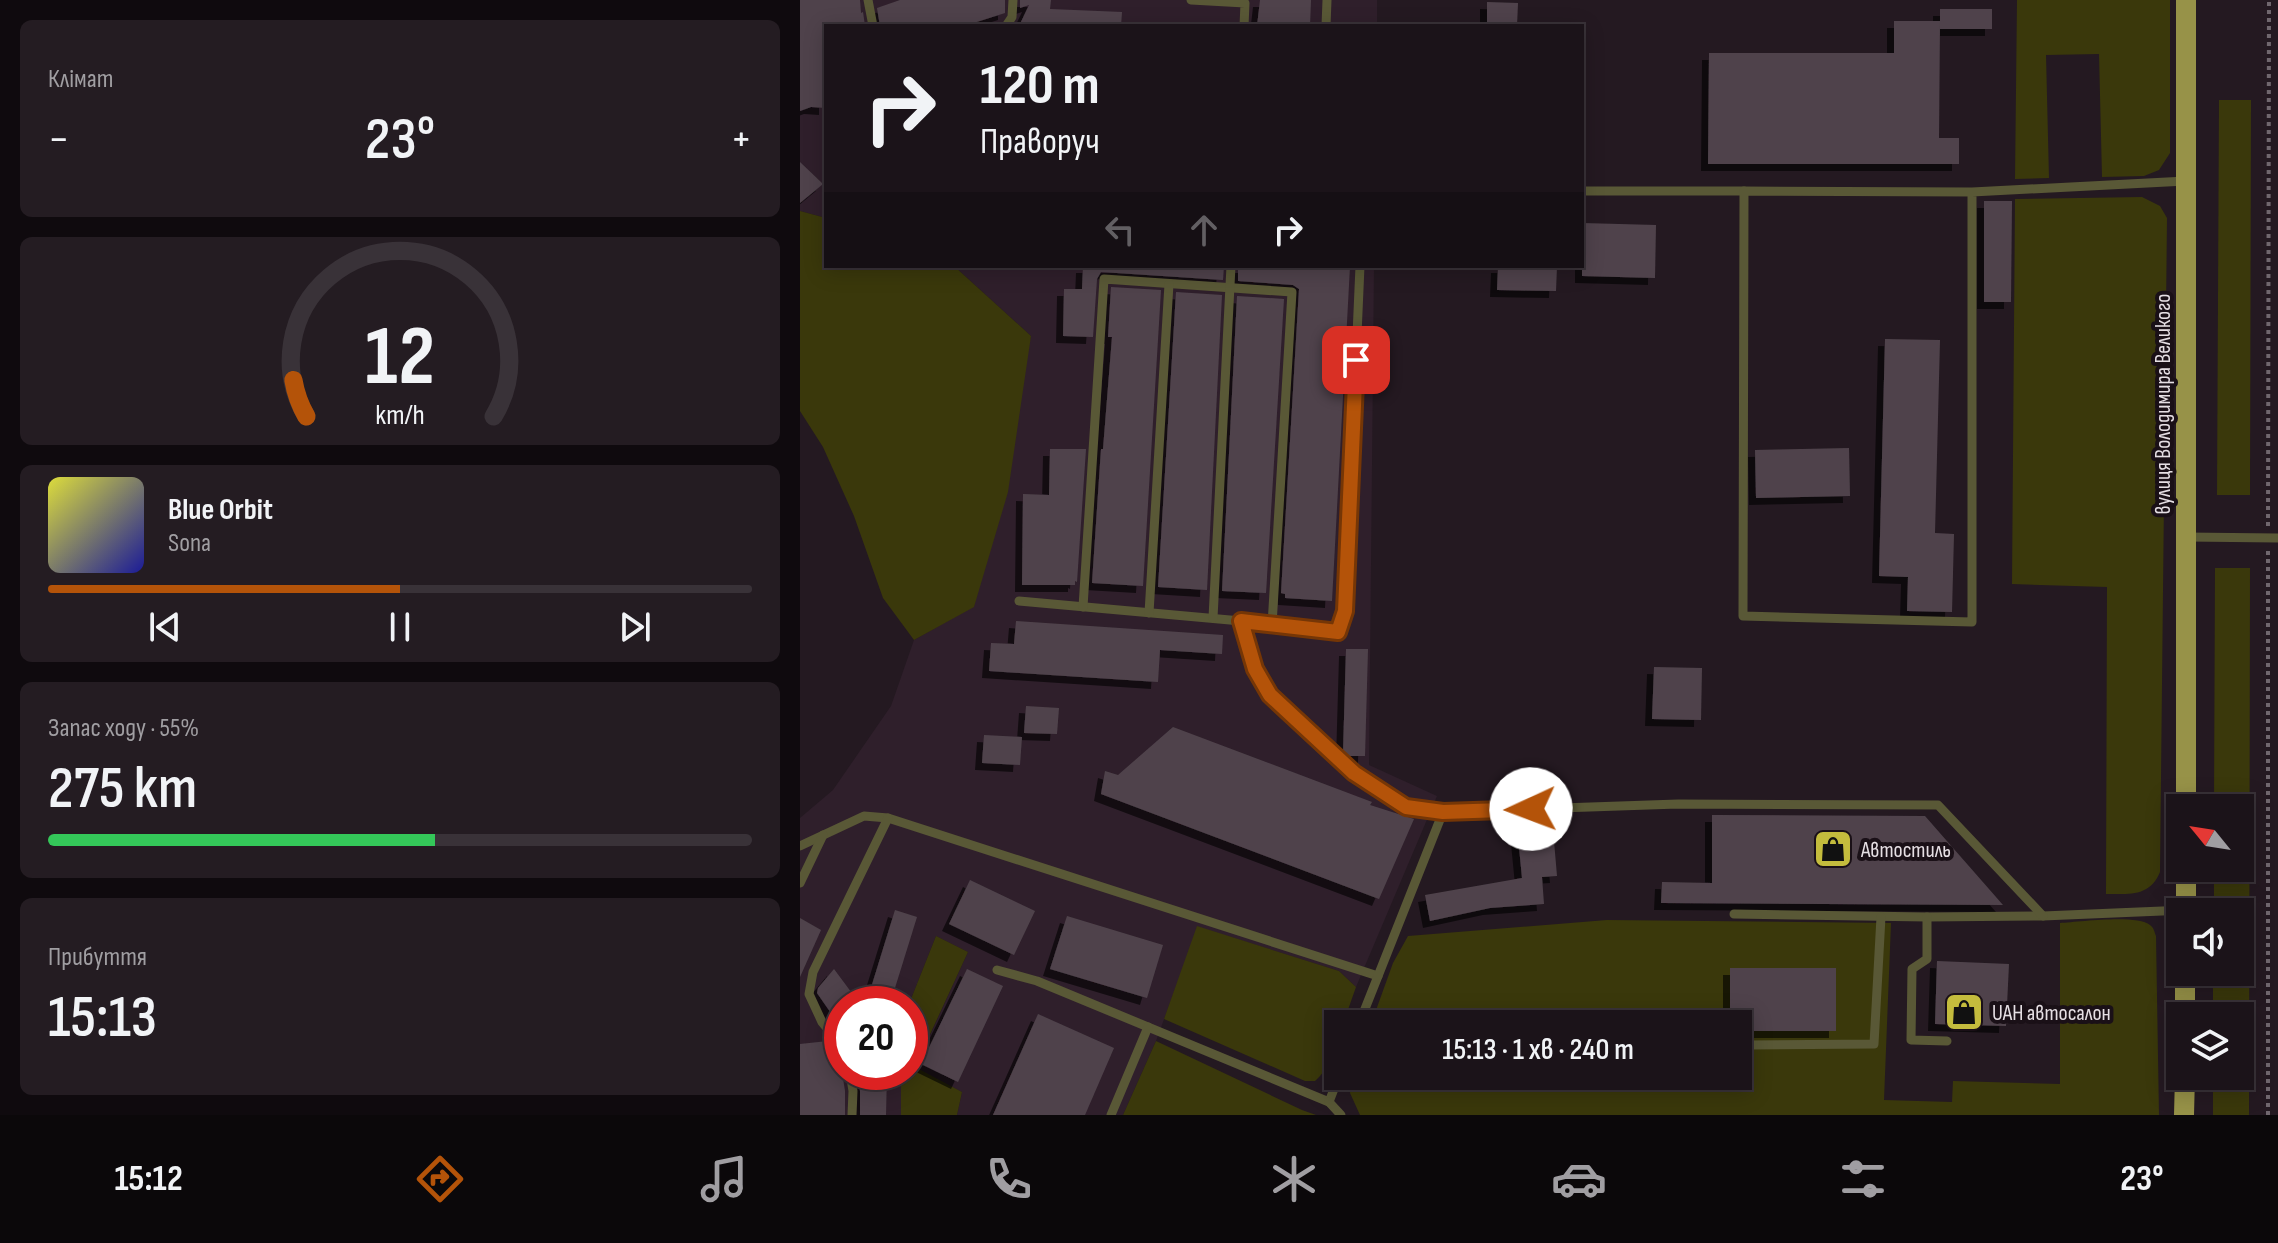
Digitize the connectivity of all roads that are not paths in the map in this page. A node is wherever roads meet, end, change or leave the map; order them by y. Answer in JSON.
{"nodes":[{"id":1,"x":868,"y":0,"type":"edge"},
{"id":2,"x":1013,"y":0,"type":"edge"},
{"id":3,"x":1191,"y":0,"type":"edge"},
{"id":4,"x":1327,"y":0,"type":"edge"},
{"id":5,"x":2186,"y":0,"type":"edge"},
{"id":6,"x":873,"y":24,"type":"edge"},
{"id":7,"x":1007,"y":24,"type":"edge"},
{"id":8,"x":1244,"y":24,"type":"edge"},
{"id":9,"x":1326,"y":24,"type":"edge"},
{"id":10,"x":2186,"y":181,"type":"junction"},
{"id":11,"x":1584,"y":191,"type":"edge"},
{"id":12,"x":1744,"y":191,"type":"junction"},
{"id":13,"x":1972,"y":192,"type":"junction"},
{"id":14,"x":1231,"y":268,"type":"edge"},
{"id":15,"x":1360,"y":268,"type":"edge"},
{"id":16,"x":1169,"y":284,"type":"junction"},
{"id":17,"x":1230,"y":288,"type":"junction"},
{"id":18,"x":2186,"y":537,"type":"junction"},
{"id":19,"x":2273,"y":538,"type":"edge"},
{"id":20,"x":1019,"y":601,"type":"dead end"},
{"id":21,"x":1083,"y":607,"type":"junction"},
{"id":22,"x":1149,"y":613,"type":"junction"},
{"id":23,"x":1213,"y":618,"type":"junction"},
{"id":24,"x":1241,"y":621,"type":"junction"},
{"id":25,"x":1272,"y":625,"type":"junction"},
{"id":26,"x":2186,"y":794,"type":"edge"},
{"id":27,"x":1443,"y":812,"type":"junction"},
{"id":28,"x":888,"y":818,"type":"junction"},
{"id":29,"x":823,"y":834,"type":"junction"},
{"id":30,"x":800,"y":846,"type":"edge"},
{"id":31,"x":800,"y":883,"type":"edge"},
{"id":32,"x":2166,"y":912,"type":"edge"},
{"id":33,"x":1734,"y":914,"type":"dead end"},
{"id":34,"x":2043,"y":916,"type":"junction"},
{"id":35,"x":1881,"y":917,"type":"junction"},
{"id":36,"x":1927,"y":917,"type":"junction"},
{"id":37,"x":997,"y":970,"type":"dead end"},
{"id":38,"x":1378,"y":976,"type":"junction"},
{"id":39,"x":1365,"y":1010,"type":"edge"},
{"id":40,"x":824,"y":1024,"type":"edge"},
{"id":41,"x":1148,"y":1027,"type":"junction"},
{"id":42,"x":1947,"y":1041,"type":"dead end"},
{"id":43,"x":1752,"y":1045,"type":"edge"},
{"id":44,"x":853,"y":1090,"type":"edge"},
{"id":45,"x":1334,"y":1090,"type":"edge"},
{"id":46,"x":2185,"y":1090,"type":"edge"},
{"id":47,"x":1329,"y":1102,"type":"junction"},
{"id":48,"x":852,"y":1115,"type":"edge"},
{"id":49,"x":1111,"y":1115,"type":"edge"},
{"id":50,"x":1341,"y":1115,"type":"edge"},
{"id":51,"x":2184,"y":1115,"type":"edge"}],
"edges":[{"from":1,"to":6,"type":"lane"},
{"from":2,"to":7,"type":"lane"},
{"from":3,"to":8,"type":"lane"},
{"from":4,"to":9,"type":"lane"},
{"from":5,"to":10,"type":"main road","name":"вулиця Володимира Великого"},
{"from":10,"to":13,"type":"lane"},
{"from":10,"to":18,"type":"main road","name":"вулиця Володимира Великого"},
{"from":11,"to":12,"type":"lane"},
{"from":12,"to":13,"type":"lane"},
{"from":12,"to":13,"type":"lane"},
{"from":14,"to":17,"type":"lane"},
{"from":15,"to":25,"type":"lane"},
{"from":16,"to":17,"type":"lane"},
{"from":16,"to":21,"type":"lane"},
{"from":16,"to":22,"type":"lane"},
{"from":17,"to":23,"type":"lane"},
{"from":17,"to":25,"type":"lane"},
{"from":18,"to":19,"type":"lane"},
{"from":18,"to":26,"type":"main road","name":"вулиця Володимира Великого"},
{"from":20,"to":21,"type":"lane"},
{"from":21,"to":22,"type":"lane"},
{"from":22,"to":23,"type":"lane"},
{"from":23,"to":24,"type":"lane"},
{"from":24,"to":25,"type":"lane"},
{"from":24,"to":27,"type":"lane"},
{"from":27,"to":34,"type":"lane"},
{"from":27,"to":38,"type":"lane"},
{"from":28,"to":29,"type":"lane"},
{"from":28,"to":38,"type":"lane"},
{"from":28,"to":40,"type":"lane"},
{"from":29,"to":30,"type":"lane"},
{"from":29,"to":31,"type":"lane"},
{"from":32,"to":34,"type":"lane"},
{"from":33,"to":35,"type":"lane"},
{"from":34,"to":36,"type":"lane"},
{"from":35,"to":36,"type":"lane"},
{"from":35,"to":43,"type":"lane"},
{"from":36,"to":42,"type":"lane"},
{"from":37,"to":41,"type":"lane"},
{"from":38,"to":39,"type":"lane"},
{"from":41,"to":47,"type":"lane"},
{"from":41,"to":49,"type":"lane"},
{"from":44,"to":48,"type":"lane"},
{"from":45,"to":47,"type":"lane"},
{"from":46,"to":51,"type":"main road"},
{"from":47,"to":50,"type":"lane"}]}
